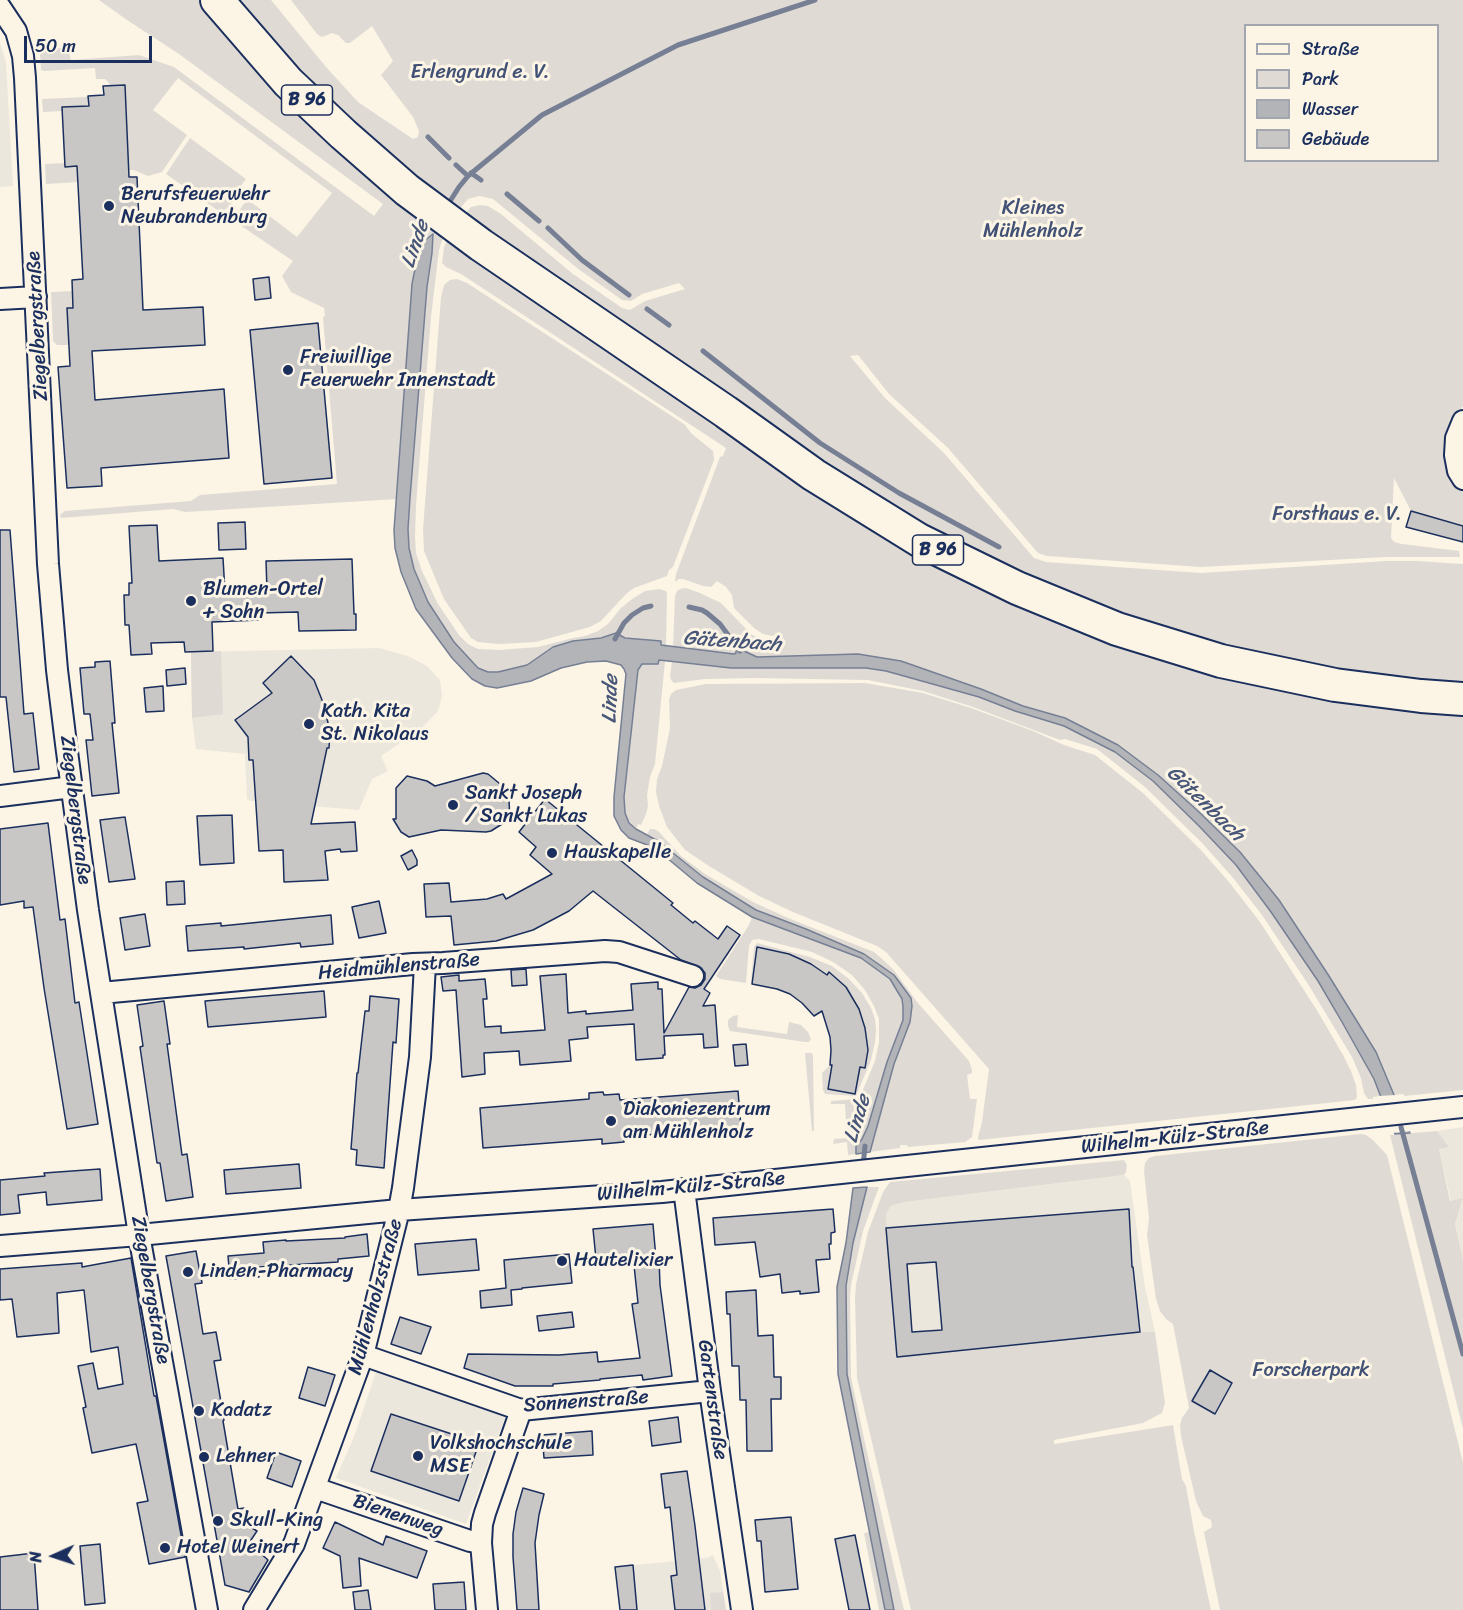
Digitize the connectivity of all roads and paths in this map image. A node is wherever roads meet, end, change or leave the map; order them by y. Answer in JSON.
{"nodes":[{"id":1,"x":217,"y":0,"type":"edge"},
{"id":2,"x":0,"y":7,"type":"edge"},
{"id":3,"x":36,"y":297,"type":"junction"},
{"id":4,"x":0,"y":299,"type":"edge"},
{"id":5,"x":1463,"y":421,"type":"edge"},
{"id":6,"x":1463,"y":479,"type":"edge"},
{"id":7,"x":1463,"y":699,"type":"edge"},
{"id":8,"x":72,"y":787,"type":"junction"},
{"id":9,"x":0,"y":796,"type":"edge"},
{"id":10,"x":425,"y":964,"type":"junction"},
{"id":11,"x":693,"y":975,"type":"dead end"},
{"id":12,"x":100,"y":993,"type":"junction"},
{"id":13,"x":1463,"y":1107,"type":"edge"},
{"id":14,"x":684,"y":1189,"type":"junction"},
{"id":15,"x":399,"y":1210,"type":"junction"},
{"id":16,"x":139,"y":1235,"type":"junction"},
{"id":17,"x":0,"y":1246,"type":"edge"},
{"id":18,"x":363,"y":1355,"type":"junction"},
{"id":19,"x":710,"y":1391,"type":"junction"},
{"id":20,"x":521,"y":1410,"type":"junction"},
{"id":21,"x":315,"y":1488,"type":"junction"},
{"id":22,"x":481,"y":1543,"type":"junction"},
{"id":23,"x":207,"y":1610,"type":"edge"},
{"id":24,"x":254,"y":1610,"type":"edge"},
{"id":25,"x":488,"y":1610,"type":"edge"},
{"id":26,"x":742,"y":1610,"type":"edge"}],
"edges":[{"from":1,"to":7,"type":"main road","number":"B 96"},
{"from":2,"to":3,"type":"street","name":"Ziegelbergstraße"},
{"from":3,"to":4,"type":"street"},
{"from":3,"to":8,"type":"street","name":"Ziegelbergstraße"},
{"from":5,"to":6,"type":"street"},
{"from":8,"to":9,"type":"street"},
{"from":8,"to":12,"type":"street","name":"Ziegelbergstraße"},
{"from":10,"to":11,"type":"street","name":"Heidmühlenstraße"},
{"from":10,"to":12,"type":"street","name":"Heidmühlenstraße"},
{"from":10,"to":15,"type":"street","name":"Mühlenholzstraße"},
{"from":12,"to":16,"type":"street","name":"Ziegelbergstraße"},
{"from":13,"to":14,"type":"street","name":"Wilhelm-Külz-Straße"},
{"from":14,"to":15,"type":"street","name":"Wilhelm-Külz-Straße"},
{"from":14,"to":19,"type":"street","name":"Gartenstraße"},
{"from":15,"to":16,"type":"street","name":"Wilhelm-Külz-Straße"},
{"from":15,"to":18,"type":"street","name":"Mühlenholzstraße"},
{"from":16,"to":17,"type":"street","name":"Wilhelm-Külz-Straße"},
{"from":16,"to":23,"type":"street","name":"Ziegelbergstraße"},
{"from":18,"to":20,"type":"street","name":"Sonnenstraße"},
{"from":18,"to":21,"type":"street","name":"Mühlenholzstraße"},
{"from":19,"to":20,"type":"street","name":"Sonnenstraße"},
{"from":19,"to":26,"type":"street","name":"Gartenstraße"},
{"from":20,"to":22,"type":"street"},
{"from":21,"to":22,"type":"street","name":"Bienenweg"},
{"from":21,"to":24,"type":"street","name":"Mühlenholzstraße"},
{"from":22,"to":25,"type":"street"}]}
